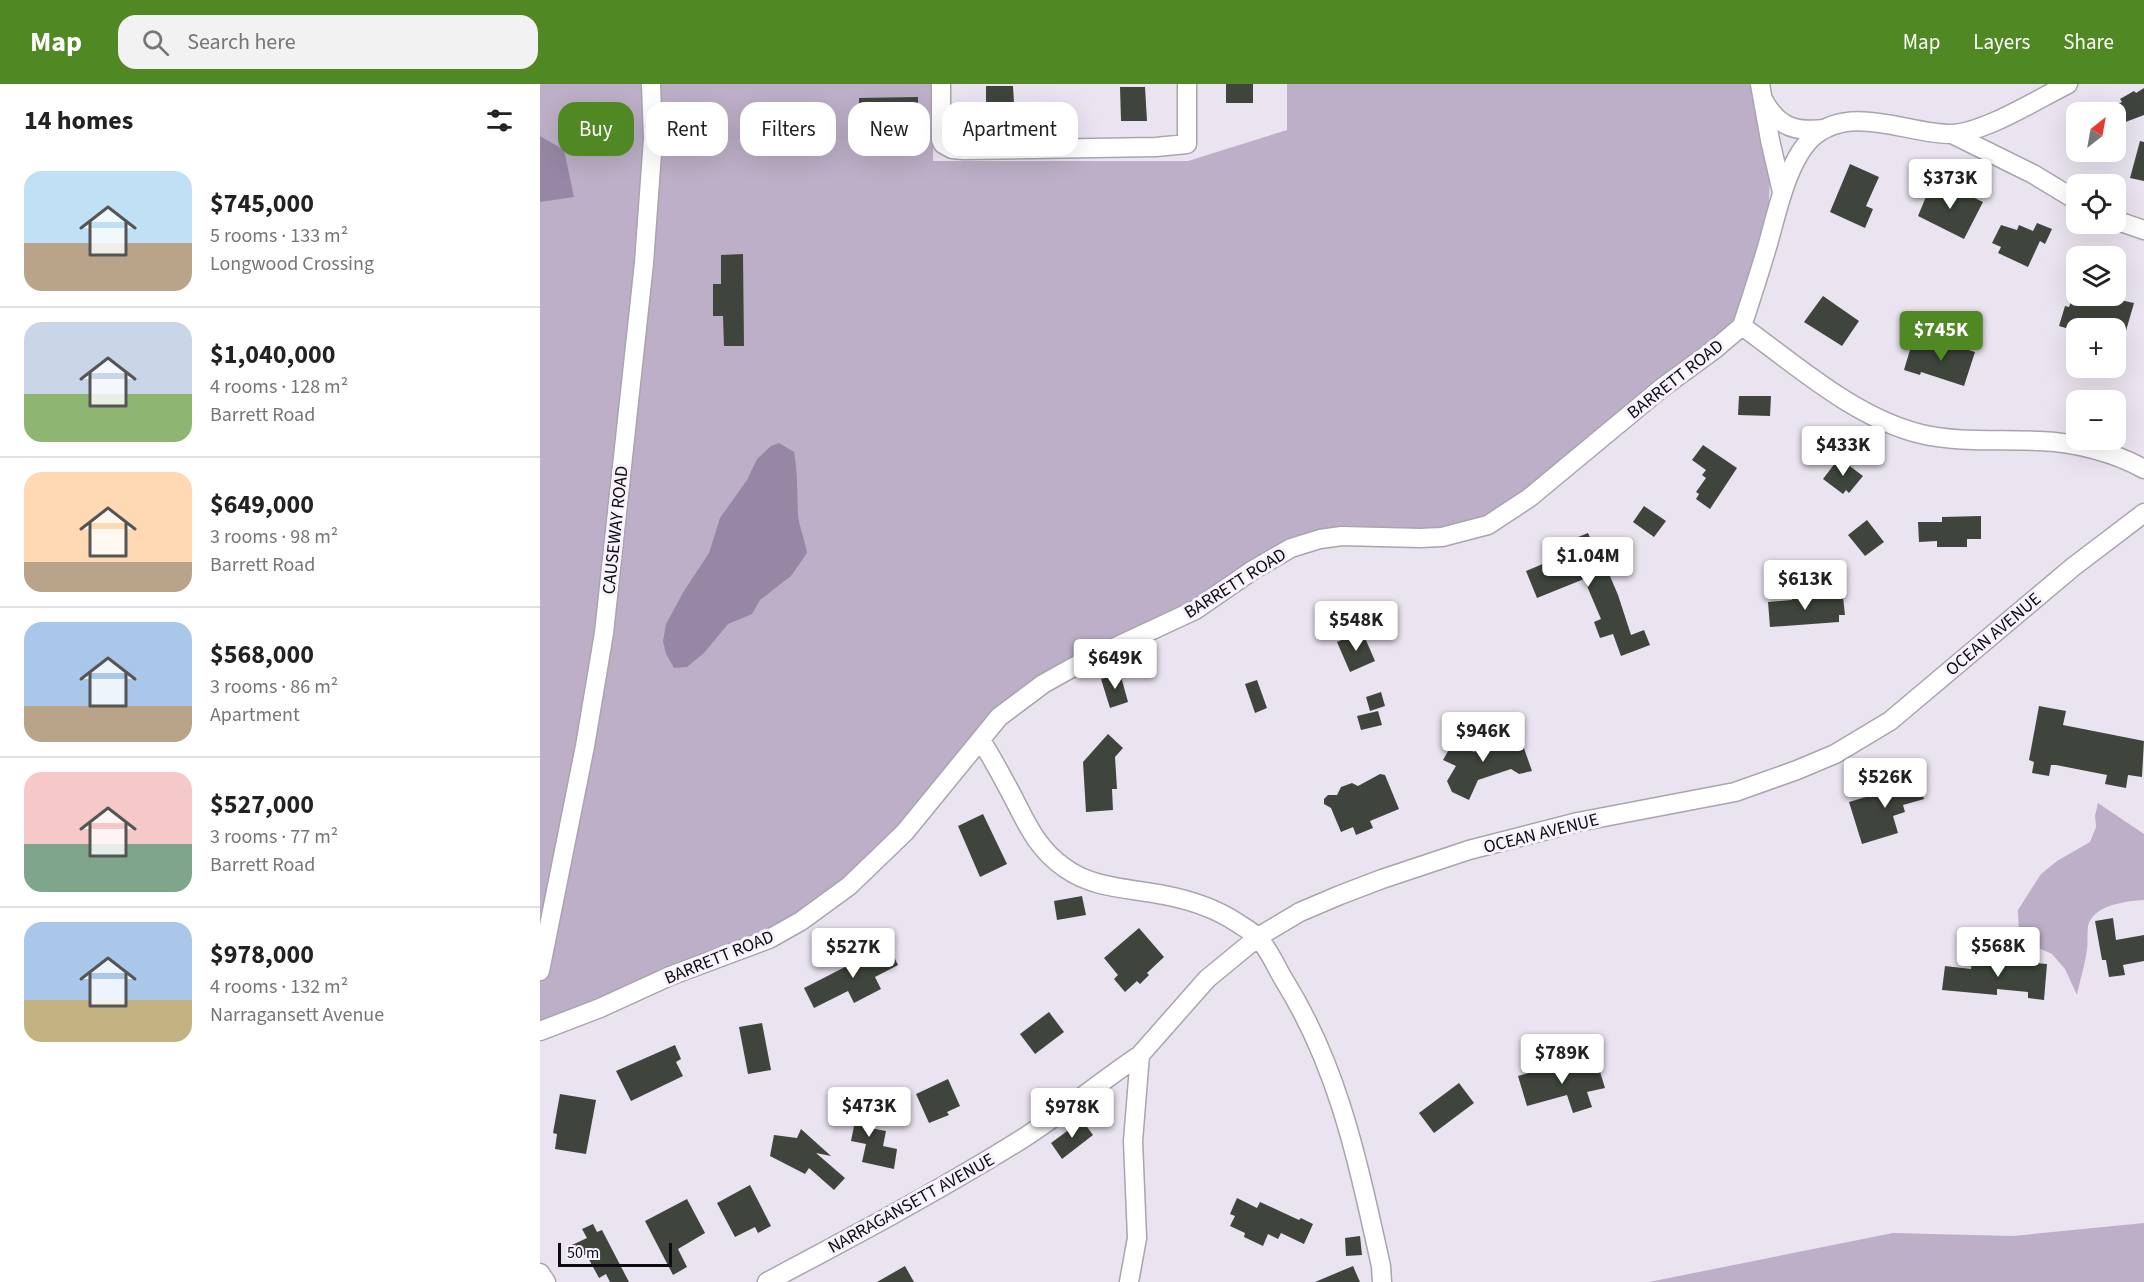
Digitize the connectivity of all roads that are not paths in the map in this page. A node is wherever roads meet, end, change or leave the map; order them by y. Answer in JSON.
{"nodes":[{"id":1,"x":651,"y":84,"type":"edge"},
{"id":2,"x":941,"y":84,"type":"edge"},
{"id":3,"x":1187,"y":84,"type":"edge"},
{"id":4,"x":2068,"y":84,"type":"edge"},
{"id":5,"x":1761,"y":90,"type":"edge"},
{"id":6,"x":1825,"y":129,"type":"junction"},
{"id":7,"x":1952,"y":134,"type":"junction"},
{"id":8,"x":1782,"y":192,"type":"junction"},
{"id":9,"x":2066,"y":194,"type":"edge"},
{"id":10,"x":2126,"y":224,"type":"edge"},
{"id":11,"x":2144,"y":230,"type":"edge"},
{"id":12,"x":1742,"y":326,"type":"junction"},
{"id":13,"x":2144,"y":469,"type":"edge"},
{"id":14,"x":2144,"y":513,"type":"edge"},
{"id":15,"x":981,"y":741,"type":"junction"},
{"id":16,"x":1258,"y":937,"type":"junction"},
{"id":17,"x":540,"y":971,"type":"edge"},
{"id":18,"x":540,"y":1031,"type":"edge"},
{"id":19,"x":1140,"y":1055,"type":"junction"},
{"id":20,"x":540,"y":1274,"type":"edge"},
{"id":21,"x":546,"y":1282,"type":"edge"},
{"id":22,"x":766,"y":1282,"type":"edge"},
{"id":23,"x":1128,"y":1282,"type":"edge"},
{"id":24,"x":1382,"y":1282,"type":"edge"}],
"edges":[{"from":1,"to":17,"type":"street","name":"CAUSEWAY ROAD"},
{"from":2,"to":3,"type":"street"},
{"from":4,"to":7,"type":"street"},
{"from":5,"to":6,"type":"street"},
{"from":5,"to":8,"type":"street"},
{"from":6,"to":7,"type":"street"},
{"from":6,"to":8,"type":"street"},
{"from":7,"to":9,"type":"street"},
{"from":8,"to":12,"type":"street"},
{"from":10,"to":11,"type":"street"},
{"from":12,"to":13,"type":"street"},
{"from":12,"to":15,"type":"street","name":"BARRETT ROAD"},
{"from":14,"to":16,"type":"street","name":"OCEAN AVENUE"},
{"from":15,"to":16,"type":"street"},
{"from":15,"to":18,"type":"street","name":"BARRETT ROAD"},
{"from":16,"to":19,"type":"street","name":"OCEAN AVENUE"},
{"from":16,"to":24,"type":"street"},
{"from":19,"to":22,"type":"street","name":"NARRAGANSETT AVENUE"},
{"from":19,"to":23,"type":"street"},
{"from":20,"to":21,"type":"street"}]}
